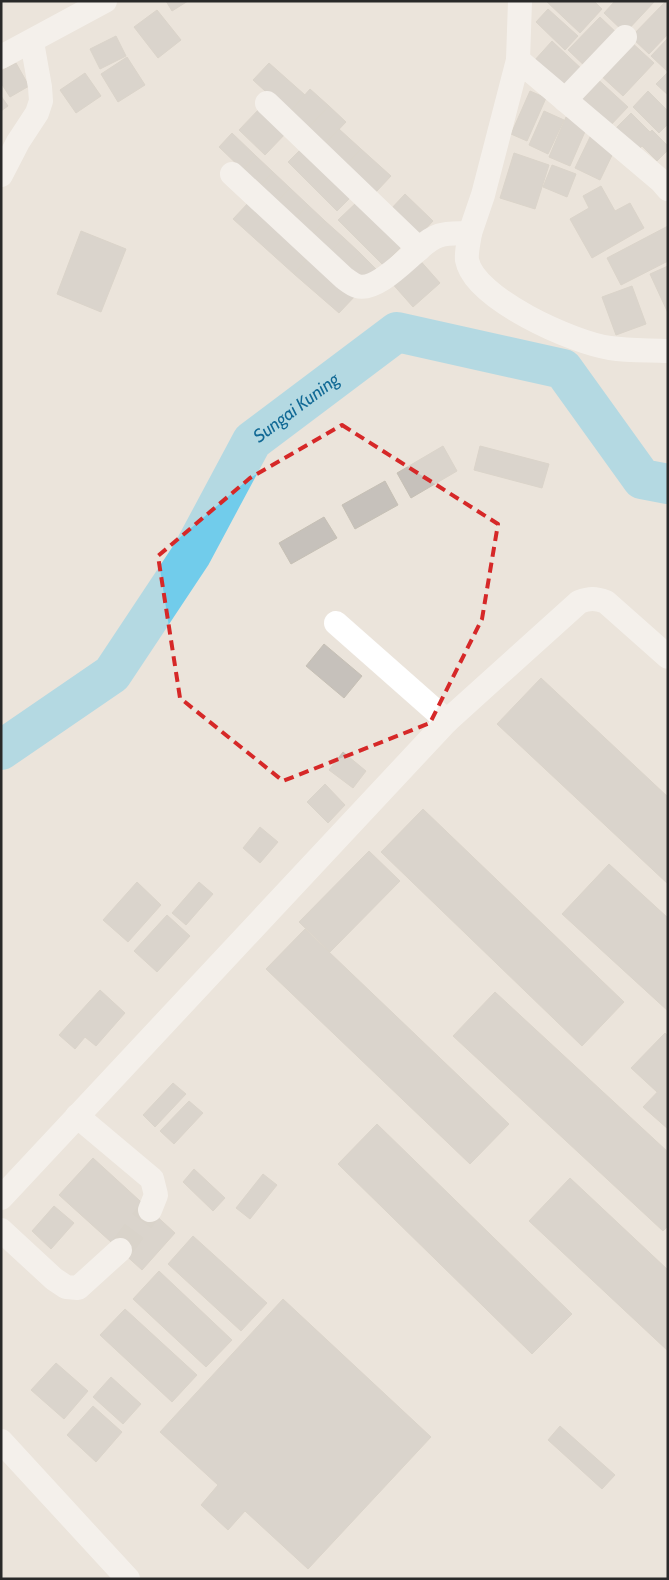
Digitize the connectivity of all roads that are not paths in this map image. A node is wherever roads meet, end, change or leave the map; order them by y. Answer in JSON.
{"nodes":[{"id":1,"x":105,"y":1,"type":"edge"},
{"id":2,"x":520,"y":1,"type":"edge"},
{"id":3,"x":625,"y":37,"type":"dead end"},
{"id":4,"x":32,"y":42,"type":"junction"},
{"id":5,"x":1,"y":57,"type":"edge"},
{"id":6,"x":518,"y":60,"type":"junction"},
{"id":7,"x":565,"y":100,"type":"junction"},
{"id":8,"x":266,"y":103,"type":"dead end"},
{"id":9,"x":232,"y":174,"type":"dead end"},
{"id":10,"x":1,"y":175,"type":"edge"},
{"id":11,"x":666,"y":182,"type":"edge"},
{"id":12,"x":470,"y":233,"type":"junction"},
{"id":13,"x":419,"y":249,"type":"junction"},
{"id":14,"x":668,"y":351,"type":"edge"},
{"id":15,"x":336,"y":623,"type":"dead end"},
{"id":16,"x":668,"y":657,"type":"edge"},
{"id":17,"x":447,"y":720,"type":"junction"},
{"id":18,"x":77,"y":1116,"type":"junction"},
{"id":19,"x":1,"y":1198,"type":"edge"},
{"id":20,"x":150,"y":1210,"type":"tunnel mouth"},
{"id":21,"x":1,"y":1230,"type":"edge"},
{"id":22,"x":120,"y":1250,"type":"tunnel mouth"},
{"id":23,"x":1,"y":1441,"type":"edge"},
{"id":24,"x":128,"y":1579,"type":"edge"}],
"edges":[{"from":1,"to":4,"type":"street"},
{"from":2,"to":6,"type":"street"},
{"from":3,"to":7,"type":"street"},
{"from":4,"to":5,"type":"street"},
{"from":4,"to":10,"type":"street"},
{"from":6,"to":7,"type":"street"},
{"from":6,"to":12,"type":"street"},
{"from":7,"to":11,"type":"street"},
{"from":8,"to":13,"type":"street"},
{"from":9,"to":13,"type":"street"},
{"from":12,"to":13,"type":"street"},
{"from":12,"to":14,"type":"street"},
{"from":15,"to":17,"type":"street"},
{"from":16,"to":17,"type":"street"},
{"from":17,"to":18,"type":"street"},
{"from":18,"to":19,"type":"street"},
{"from":18,"to":20,"type":"street"},
{"from":21,"to":22,"type":"street"},
{"from":23,"to":24,"type":"street"}]}
